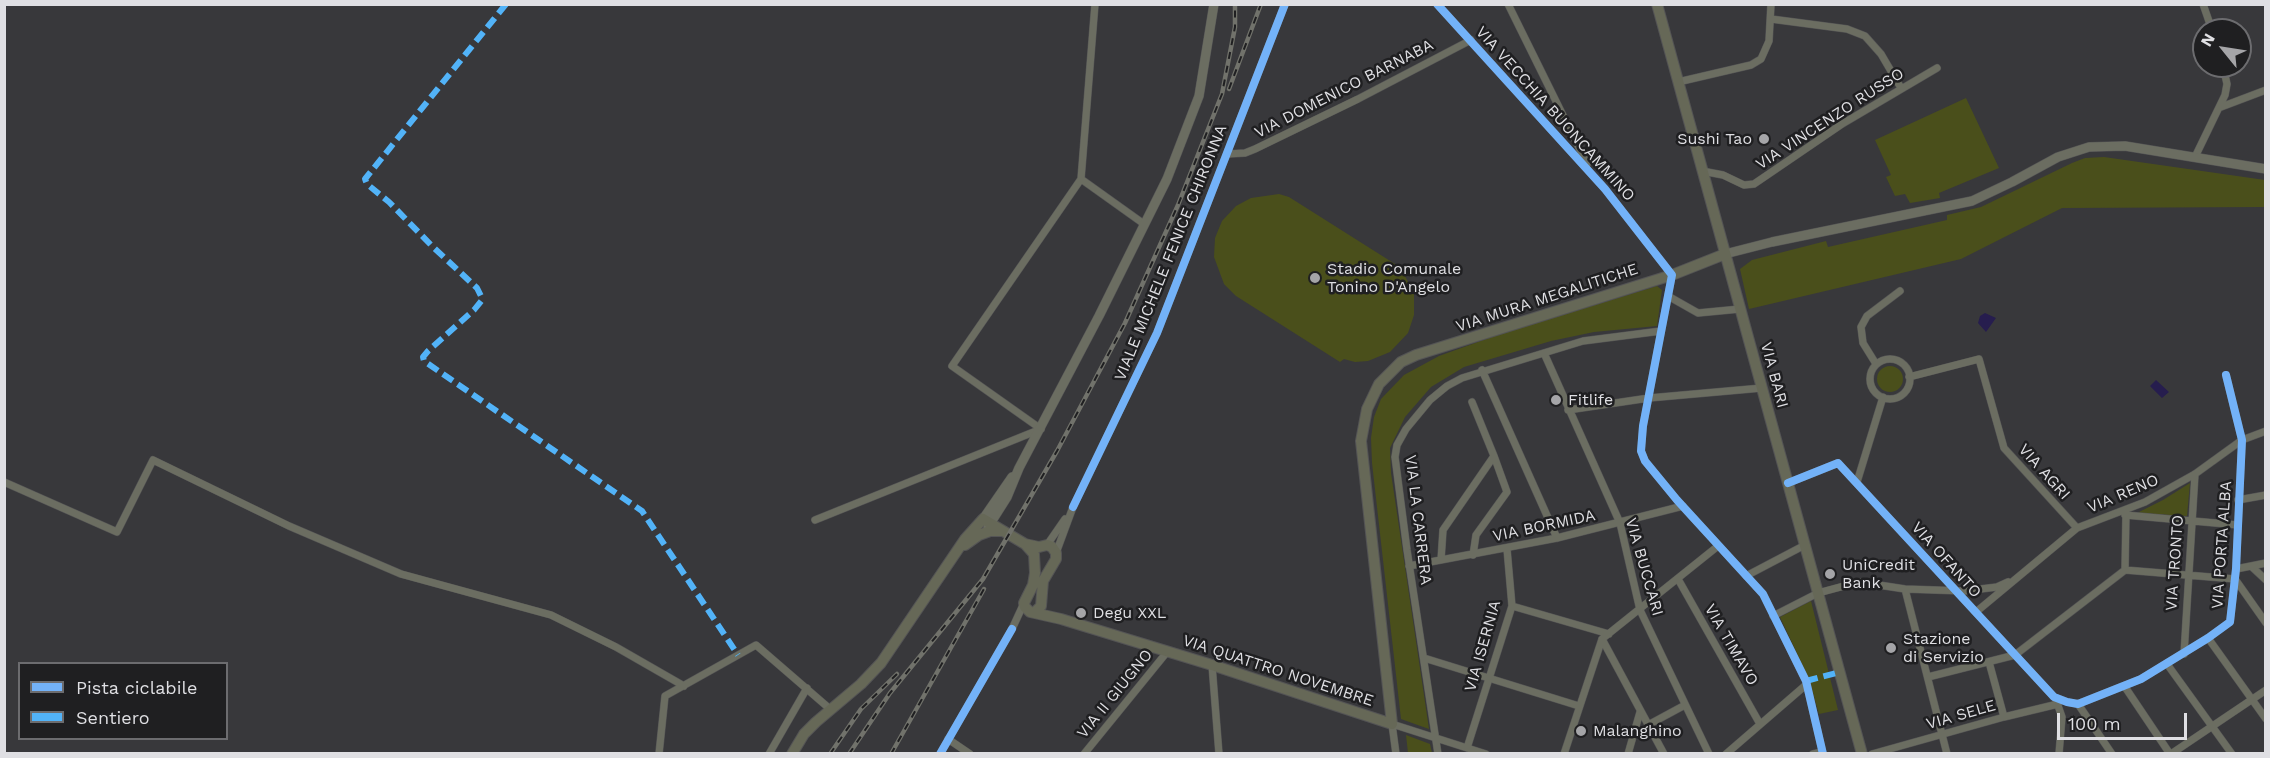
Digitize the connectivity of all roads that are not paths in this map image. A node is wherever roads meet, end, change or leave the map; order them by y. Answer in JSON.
{"nodes":[{"id":1,"x":1095,"y":4,"type":"edge"},
{"id":2,"x":1214,"y":4,"type":"edge"},
{"id":3,"x":1285,"y":4,"type":"edge"},
{"id":4,"x":1437,"y":4,"type":"edge"},
{"id":5,"x":1508,"y":4,"type":"edge"},
{"id":6,"x":1657,"y":4,"type":"edge"},
{"id":7,"x":1772,"y":4,"type":"edge"},
{"id":8,"x":1771,"y":19,"type":"junction"},
{"id":9,"x":1471,"y":40,"type":"junction"},
{"id":10,"x":1936,"y":68,"type":"dead end"},
{"id":11,"x":2225,"y":78,"type":"edge"},
{"id":12,"x":1678,"y":82,"type":"junction"},
{"id":13,"x":1901,"y":88,"type":"junction"},
{"id":14,"x":2265,"y":90,"type":"edge"},
{"id":15,"x":2221,"y":107,"type":"junction"},
{"id":16,"x":1227,"y":154,"type":"junction"},
{"id":17,"x":2195,"y":157,"type":"junction"},
{"id":18,"x":2265,"y":169,"type":"edge"},
{"id":19,"x":1702,"y":171,"type":"junction"},
{"id":20,"x":1591,"y":172,"type":"junction"},
{"id":21,"x":1081,"y":179,"type":"junction"},
{"id":22,"x":1144,"y":224,"type":"junction"},
{"id":23,"x":1725,"y":254,"type":"junction"},
{"id":24,"x":1672,"y":275,"type":"junction"},
{"id":25,"x":1900,"y":291,"type":"dead end"},
{"id":26,"x":1668,"y":296,"type":"junction"},
{"id":27,"x":1740,"y":309,"type":"junction"},
{"id":28,"x":1661,"y":331,"type":"junction"},
{"id":29,"x":1544,"y":353,"type":"junction"},
{"id":30,"x":1876,"y":364,"type":"junction"},
{"id":31,"x":1482,"y":370,"type":"junction"},
{"id":32,"x":2226,"y":375,"type":"dead end"},
{"id":33,"x":1909,"y":377,"type":"junction"},
{"id":34,"x":1762,"y":388,"type":"junction"},
{"id":35,"x":1883,"y":397,"type":"junction"},
{"id":36,"x":1649,"y":398,"type":"junction"},
{"id":37,"x":1472,"y":402,"type":"dead end"},
{"id":38,"x":1568,"y":410,"type":"junction"},
{"id":39,"x":1041,"y":429,"type":"junction"},
{"id":40,"x":2265,"y":431,"type":"edge"},
{"id":41,"x":2242,"y":440,"type":"junction"},
{"id":42,"x":1494,"y":456,"type":"junction"},
{"id":43,"x":2195,"y":474,"type":"junction"},
{"id":44,"x":4,"y":482,"type":"edge"},
{"id":45,"x":1857,"y":482,"type":"junction"},
{"id":46,"x":1788,"y":483,"type":"junction"},
{"id":47,"x":2265,"y":495,"type":"edge"},
{"id":48,"x":2238,"y":500,"type":"junction"},
{"id":49,"x":1683,"y":506,"type":"junction"},
{"id":50,"x":1073,"y":507,"type":"junction"},
{"id":51,"x":2126,"y":512,"type":"junction"},
{"id":52,"x":815,"y":520,"type":"dead end"},
{"id":53,"x":2191,"y":520,"type":"junction"},
{"id":54,"x":987,"y":521,"type":"junction"},
{"id":55,"x":1620,"y":523,"type":"junction"},
{"id":56,"x":2238,"y":525,"type":"junction"},
{"id":57,"x":2077,"y":528,"type":"junction"},
{"id":58,"x":1003,"y":531,"type":"junction"},
{"id":59,"x":979,"y":535,"type":"junction"},
{"id":60,"x":1557,"y":538,"type":"junction"},
{"id":61,"x":1805,"y":545,"type":"junction"},
{"id":62,"x":1718,"y":546,"type":"junction"},
{"id":63,"x":1507,"y":549,"type":"junction"},
{"id":64,"x":1039,"y":552,"type":"junction"},
{"id":65,"x":1056,"y":553,"type":"junction"},
{"id":66,"x":1473,"y":555,"type":"junction"},
{"id":67,"x":951,"y":560,"type":"junction"},
{"id":68,"x":1441,"y":560,"type":"junction"},
{"id":69,"x":2265,"y":563,"type":"edge"},
{"id":70,"x":1051,"y":565,"type":"junction"},
{"id":71,"x":1409,"y":566,"type":"junction"},
{"id":72,"x":2252,"y":567,"type":"junction"},
{"id":73,"x":2236,"y":569,"type":"junction"},
{"id":74,"x":2125,"y":570,"type":"junction"},
{"id":75,"x":2188,"y":575,"type":"junction"},
{"id":76,"x":1746,"y":576,"type":"junction"},
{"id":77,"x":2018,"y":577,"type":"junction"},
{"id":78,"x":1678,"y":579,"type":"junction"},
{"id":79,"x":2235,"y":579,"type":"junction"},
{"id":80,"x":2265,"y":580,"type":"edge"},
{"id":81,"x":1905,"y":589,"type":"junction"},
{"id":82,"x":1957,"y":591,"type":"junction"},
{"id":83,"x":1818,"y":593,"type":"junction"},
{"id":84,"x":1041,"y":600,"type":"junction"},
{"id":85,"x":1029,"y":605,"type":"junction"},
{"id":86,"x":1512,"y":606,"type":"junction"},
{"id":87,"x":1640,"y":610,"type":"junction"},
{"id":88,"x":1976,"y":612,"type":"junction"},
{"id":89,"x":1773,"y":616,"type":"junction"},
{"id":90,"x":1061,"y":619,"type":"junction"},
{"id":91,"x":2265,"y":623,"type":"edge"},
{"id":92,"x":1609,"y":634,"type":"junction"},
{"id":93,"x":2208,"y":638,"type":"junction"},
{"id":94,"x":1602,"y":639,"type":"junction"},
{"id":95,"x":1167,"y":652,"type":"junction"},
{"id":96,"x":2184,"y":654,"type":"junction"},
{"id":97,"x":2015,"y":655,"type":"junction"},
{"id":98,"x":1424,"y":658,"type":"junction"},
{"id":99,"x":1989,"y":662,"type":"junction"},
{"id":100,"x":2167,"y":664,"type":"junction"},
{"id":101,"x":1212,"y":665,"type":"junction"},
{"id":102,"x":1928,"y":677,"type":"junction"},
{"id":103,"x":1489,"y":678,"type":"junction"},
{"id":104,"x":1807,"y":684,"type":"junction"},
{"id":105,"x":684,"y":686,"type":"junction"},
{"id":106,"x":2125,"y":687,"type":"junction"},
{"id":107,"x":807,"y":688,"type":"junction"},
{"id":108,"x":2265,"y":690,"type":"edge"},
{"id":109,"x":2251,"y":700,"type":"junction"},
{"id":110,"x":2056,"y":701,"type":"junction"},
{"id":111,"x":2078,"y":704,"type":"junction"},
{"id":112,"x":1685,"y":705,"type":"junction"},
{"id":113,"x":1579,"y":706,"type":"junction"},
{"id":114,"x":830,"y":709,"type":"junction"},
{"id":115,"x":1640,"y":712,"type":"junction"},
{"id":116,"x":2004,"y":717,"type":"junction"},
{"id":117,"x":2265,"y":719,"type":"edge"},
{"id":118,"x":1392,"y":724,"type":"junction"},
{"id":119,"x":1760,"y":724,"type":"junction"},
{"id":120,"x":1648,"y":725,"type":"junction"},
{"id":121,"x":2211,"y":726,"type":"junction"},
{"id":122,"x":1942,"y":735,"type":"junction"},
{"id":123,"x":1436,"y":738,"type":"junction"},
{"id":124,"x":948,"y":739,"type":"junction"},
{"id":125,"x":1467,"y":748,"type":"junction"},
{"id":126,"x":659,"y":753,"type":"edge"},
{"id":127,"x":769,"y":753,"type":"edge"},
{"id":128,"x":792,"y":753,"type":"edge"},
{"id":129,"x":940,"y":753,"type":"edge"},
{"id":130,"x":970,"y":753,"type":"edge"},
{"id":131,"x":1084,"y":753,"type":"edge"},
{"id":132,"x":1219,"y":753,"type":"edge"},
{"id":133,"x":1396,"y":753,"type":"edge"},
{"id":134,"x":1438,"y":753,"type":"edge"},
{"id":135,"x":1486,"y":753,"type":"edge"},
{"id":136,"x":1564,"y":753,"type":"edge"},
{"id":137,"x":1628,"y":753,"type":"edge"},
{"id":138,"x":1664,"y":753,"type":"edge"},
{"id":139,"x":1709,"y":753,"type":"edge"},
{"id":140,"x":1726,"y":753,"type":"edge"},
{"id":141,"x":1813,"y":753,"type":"edge"},
{"id":142,"x":1822,"y":753,"type":"edge"},
{"id":143,"x":1862,"y":753,"type":"edge"},
{"id":144,"x":1872,"y":753,"type":"edge"},
{"id":145,"x":1947,"y":753,"type":"edge"},
{"id":146,"x":2059,"y":753,"type":"edge"},
{"id":147,"x":2112,"y":753,"type":"edge"},
{"id":148,"x":2170,"y":753,"type":"edge"},
{"id":149,"x":2232,"y":753,"type":"edge"}],
"edges":[{"from":1,"to":21,"type":"street"},
{"from":2,"to":22,"type":"street"},
{"from":3,"to":16,"type":"street","name":"VIALE MICHELE FENICE CHIRONNA"},
{"from":4,"to":9,"type":"street","name":"VIA VECCHIA BUONCAMMINO"},
{"from":5,"to":20,"type":"street"},
{"from":6,"to":12,"type":"main road","name":"VIA BARI"},
{"from":7,"to":8,"type":"street"},
{"from":8,"to":12,"type":"street"},
{"from":8,"to":13,"type":"street"},
{"from":9,"to":16,"type":"street","name":"VIA DOMENICO BARNABA"},
{"from":9,"to":20,"type":"street","name":"VIA VECCHIA BUONCAMMINO"},
{"from":10,"to":13,"type":"street","name":"VIA VINCENZO RUSSO"},
{"from":11,"to":15,"type":"street"},
{"from":12,"to":19,"type":"main road","name":"VIA BARI"},
{"from":13,"to":19,"type":"street","name":"VIA VINCENZO RUSSO"},
{"from":14,"to":15,"type":"street"},
{"from":15,"to":17,"type":"street"},
{"from":16,"to":50,"type":"street","name":"VIALE MICHELE FENICE CHIRONNA"},
{"from":17,"to":18,"type":"street","name":"VIA MURA MEGALITICHE"},
{"from":17,"to":23,"type":"street","name":"VIA MURA MEGALITICHE"},
{"from":19,"to":23,"type":"main road","name":"VIA BARI"},
{"from":20,"to":24,"type":"street","name":"VIA VECCHIA BUONCAMMINO"},
{"from":21,"to":22,"type":"street"},
{"from":21,"to":39,"type":"street"},
{"from":22,"to":39,"type":"street"},
{"from":23,"to":24,"type":"main road","name":"VIA MURA MEGALITICHE"},
{"from":23,"to":27,"type":"main road","name":"VIA BARI"},
{"from":24,"to":26,"type":"street"},
{"from":24,"to":118,"type":"main road","name":"VIA MURA MEGALITICHE"},
{"from":25,"to":30,"type":"street"},
{"from":26,"to":27,"type":"street"},
{"from":26,"to":28,"type":"street"},
{"from":27,"to":34,"type":"main road","name":"VIA BARI"},
{"from":28,"to":29,"type":"street","name":"VIA LA CARRERA"},
{"from":28,"to":36,"type":"street"},
{"from":29,"to":31,"type":"street","name":"VIA LA CARRERA"},
{"from":29,"to":38,"type":"street","name":"VIA BUCCARI"},
{"from":30,"to":33,"type":"street"},
{"from":30,"to":35,"type":"street"},
{"from":31,"to":60,"type":"street"},
{"from":31,"to":71,"type":"street","name":"VIA LA CARRERA"},
{"from":32,"to":41,"type":"street","name":"VIA PORTA ALBA"},
{"from":33,"to":35,"type":"street"},
{"from":33,"to":57,"type":"street","name":"VIA AGRI"},
{"from":34,"to":36,"type":"street"},
{"from":34,"to":46,"type":"main road","name":"VIA BARI"},
{"from":35,"to":45,"type":"street"},
{"from":36,"to":38,"type":"street"},
{"from":36,"to":49,"type":"street"},
{"from":37,"to":42,"type":"street"},
{"from":38,"to":55,"type":"street","name":"VIA BUCCARI"},
{"from":39,"to":52,"type":"street"},
{"from":39,"to":54,"type":"street"},
{"from":40,"to":41,"type":"street","name":"VIA RENO"},
{"from":41,"to":43,"type":"street","name":"VIA RENO"},
{"from":41,"to":48,"type":"street","name":"VIA PORTA ALBA"},
{"from":42,"to":66,"type":"street"},
{"from":42,"to":68,"type":"street"},
{"from":43,"to":51,"type":"street","name":"VIA RENO"},
{"from":43,"to":53,"type":"street","name":"VIA TRONTO"},
{"from":44,"to":105,"type":"street"},
{"from":45,"to":46,"type":"street","name":"VIA OFANTO"},
{"from":45,"to":82,"type":"street","name":"VIA OFANTO"},
{"from":46,"to":61,"type":"main road","name":"VIA BARI"},
{"from":47,"to":48,"type":"street"},
{"from":48,"to":56,"type":"street","name":"VIA PORTA ALBA"},
{"from":49,"to":55,"type":"street","name":"VIA BORMIDA"},
{"from":49,"to":62,"type":"street"},
{"from":50,"to":64,"type":"street"},
{"from":50,"to":65,"type":"street"},
{"from":51,"to":53,"type":"street"},
{"from":51,"to":57,"type":"street","name":"VIA RENO"},
{"from":51,"to":74,"type":"street"},
{"from":53,"to":56,"type":"street"},
{"from":53,"to":75,"type":"street","name":"VIA TRONTO"},
{"from":54,"to":58,"type":"main road"},
{"from":54,"to":59,"type":"street"},
{"from":54,"to":67,"type":"main road"},
{"from":55,"to":60,"type":"street","name":"VIA BORMIDA"},
{"from":55,"to":87,"type":"street","name":"VIA BUCCARI"},
{"from":56,"to":73,"type":"street","name":"VIA PORTA ALBA"},
{"from":57,"to":77,"type":"street","name":"VIA RENO"},
{"from":58,"to":59,"type":"main road"},
{"from":58,"to":64,"type":"main road"},
{"from":59,"to":67,"type":"main road"},
{"from":60,"to":63,"type":"street","name":"VIA BORMIDA"},
{"from":61,"to":76,"type":"street"},
{"from":61,"to":83,"type":"main road","name":"VIA BARI"},
{"from":62,"to":76,"type":"street"},
{"from":62,"to":78,"type":"street"},
{"from":63,"to":66,"type":"street","name":"VIA BORMIDA"},
{"from":63,"to":86,"type":"street","name":"VIA ISERNIA"},
{"from":64,"to":65,"type":"main road"},
{"from":64,"to":70,"type":"main road"},
{"from":64,"to":85,"type":"main road"},
{"from":65,"to":70,"type":"main road"},
{"from":66,"to":68,"type":"street","name":"VIA BORMIDA"},
{"from":67,"to":114,"type":"main road"},
{"from":68,"to":71,"type":"street","name":"VIA BORMIDA"},
{"from":69,"to":72,"type":"street"},
{"from":70,"to":84,"type":"main road"},
{"from":71,"to":98,"type":"street","name":"VIA LA CARRERA"},
{"from":72,"to":73,"type":"street"},
{"from":72,"to":80,"type":"street"},
{"from":73,"to":79,"type":"street","name":"VIA PORTA ALBA"},
{"from":74,"to":75,"type":"street"},
{"from":74,"to":97,"type":"street"},
{"from":75,"to":79,"type":"street"},
{"from":75,"to":96,"type":"street","name":"VIA TRONTO"},
{"from":76,"to":89,"type":"street"},
{"from":77,"to":82,"type":"street","name":"VIA RENO"},
{"from":77,"to":88,"type":"street","name":"VIA RENO"},
{"from":78,"to":87,"type":"street"},
{"from":78,"to":119,"type":"street","name":"VIA TIMAVO"},
{"from":79,"to":91,"type":"street"},
{"from":79,"to":93,"type":"street","name":"VIA PORTA ALBA"},
{"from":81,"to":82,"type":"street","name":"VIA RENO"},
{"from":81,"to":83,"type":"street","name":"VIA RENO"},
{"from":81,"to":102,"type":"street"},
{"from":82,"to":88,"type":"street","name":"VIA OFANTO"},
{"from":83,"to":89,"type":"street","name":"VIA RENO"},
{"from":83,"to":143,"type":"main road","name":"VIA BARI"},
{"from":84,"to":85,"type":"main road"},
{"from":84,"to":90,"type":"main road","name":"VIA QUATTRO NOVEMBRE"},
{"from":85,"to":90,"type":"main road","name":"VIA QUATTRO NOVEMBRE"},
{"from":85,"to":124,"type":"street"},
{"from":86,"to":92,"type":"street"},
{"from":86,"to":103,"type":"street","name":"VIA ISERNIA"},
{"from":87,"to":92,"type":"street"},
{"from":87,"to":112,"type":"street","name":"VIA BUCCARI"},
{"from":88,"to":97,"type":"street","name":"VIA OFANTO"},
{"from":89,"to":104,"type":"street"},
{"from":90,"to":95,"type":"main road","name":"VIA QUATTRO NOVEMBRE"},
{"from":92,"to":94,"type":"street"},
{"from":93,"to":96,"type":"street","name":"VIA PORTA ALBA"},
{"from":93,"to":109,"type":"street"},
{"from":94,"to":113,"type":"street"},
{"from":94,"to":115,"type":"street"},
{"from":95,"to":101,"type":"main road","name":"VIA QUATTRO NOVEMBRE"},
{"from":95,"to":131,"type":"street","name":"VIA II GIUGNO"},
{"from":96,"to":100,"type":"street","name":"VIA PORTA ALBA"},
{"from":97,"to":99,"type":"street"},
{"from":97,"to":110,"type":"street","name":"VIA OFANTO"},
{"from":98,"to":103,"type":"street"},
{"from":98,"to":123,"type":"street","name":"VIA LA CARRERA"},
{"from":99,"to":102,"type":"street"},
{"from":99,"to":116,"type":"street"},
{"from":100,"to":106,"type":"street","name":"VIA PORTA ALBA"},
{"from":100,"to":121,"type":"street"},
{"from":101,"to":118,"type":"main road","name":"VIA QUATTRO NOVEMBRE"},
{"from":101,"to":132,"type":"street"},
{"from":102,"to":122,"type":"street"},
{"from":103,"to":113,"type":"street"},
{"from":103,"to":125,"type":"street","name":"VIA ISERNIA"},
{"from":104,"to":119,"type":"street"},
{"from":104,"to":142,"type":"street"},
{"from":105,"to":107,"type":"street"},
{"from":105,"to":126,"type":"street"},
{"from":106,"to":111,"type":"street","name":"VIA PORTA ALBA"},
{"from":106,"to":148,"type":"street"},
{"from":107,"to":114,"type":"street"},
{"from":107,"to":127,"type":"street"},
{"from":108,"to":109,"type":"street"},
{"from":109,"to":117,"type":"street"},
{"from":109,"to":121,"type":"street"},
{"from":110,"to":111,"type":"street"},
{"from":110,"to":116,"type":"street","name":"VIA SELE"},
{"from":110,"to":146,"type":"street"},
{"from":111,"to":147,"type":"street"},
{"from":112,"to":120,"type":"street"},
{"from":112,"to":139,"type":"street","name":"VIA BUCCARI"},
{"from":113,"to":136,"type":"street"},
{"from":114,"to":128,"type":"main road"},
{"from":115,"to":120,"type":"street"},
{"from":115,"to":137,"type":"street"},
{"from":116,"to":122,"type":"street","name":"VIA SELE"},
{"from":118,"to":123,"type":"street","name":"VIA QUATTRO NOVEMBRE"},
{"from":118,"to":133,"type":"street","name":"VIA MURA MEGALITICHE"},
{"from":119,"to":140,"type":"street"},
{"from":120,"to":138,"type":"street"},
{"from":121,"to":148,"type":"street"},
{"from":121,"to":149,"type":"street"},
{"from":122,"to":144,"type":"street","name":"VIA SELE"},
{"from":122,"to":145,"type":"street"},
{"from":123,"to":125,"type":"street","name":"VIA QUATTRO NOVEMBRE"},
{"from":123,"to":134,"type":"street","name":"VIA LA CARRERA"},
{"from":124,"to":129,"type":"street"},
{"from":124,"to":130,"type":"street"},
{"from":125,"to":135,"type":"street","name":"VIA QUATTRO NOVEMBRE"},
{"from":141,"to":142,"type":"street"}]}
